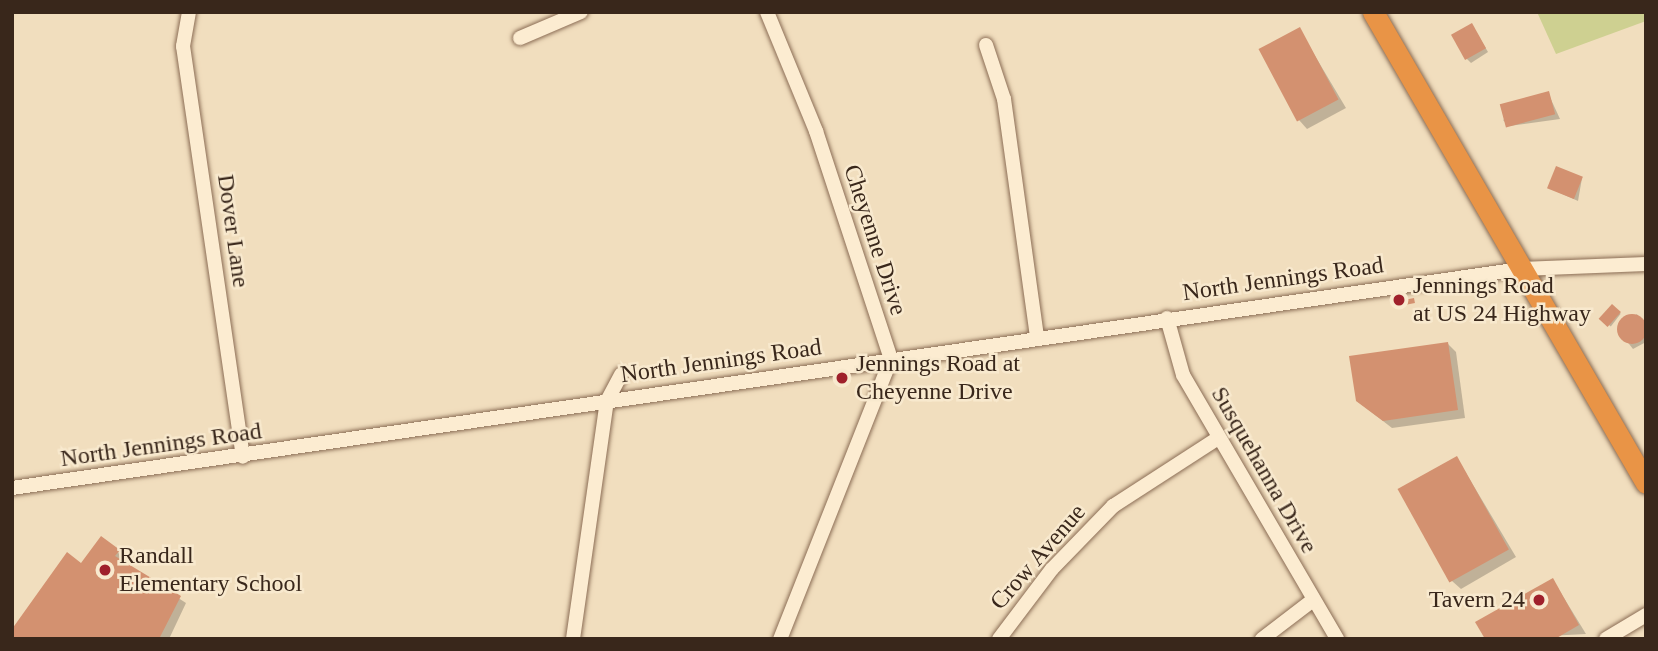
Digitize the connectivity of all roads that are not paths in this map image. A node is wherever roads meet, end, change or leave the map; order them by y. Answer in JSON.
{"nodes":[{"id":1,"x":189,"y":12,"type":"edge"},
{"id":2,"x":580,"y":12,"type":"edge"},
{"id":3,"x":767,"y":12,"type":"edge"},
{"id":4,"x":1373,"y":12,"type":"edge"},
{"id":5,"x":520,"y":38,"type":"dead end"},
{"id":6,"x":986,"y":45,"type":"dead end"},
{"id":7,"x":1646,"y":264,"type":"edge"},
{"id":8,"x":1521,"y":269,"type":"junction"},
{"id":9,"x":1167,"y":318,"type":"junction"},
{"id":10,"x":1037,"y":337,"type":"junction"},
{"id":11,"x":891,"y":359,"type":"junction"},
{"id":12,"x":621,"y":375,"type":"dead end"},
{"id":13,"x":607,"y":401,"type":"junction"},
{"id":14,"x":1218,"y":438,"type":"junction"},
{"id":15,"x":243,"y":457,"type":"junction"},
{"id":16,"x":1646,"y":483,"type":"edge"},
{"id":17,"x":12,"y":488,"type":"edge"},
{"id":18,"x":1313,"y":600,"type":"junction"},
{"id":19,"x":1646,"y":615,"type":"edge"},
{"id":20,"x":573,"y":639,"type":"edge"},
{"id":21,"x":780,"y":639,"type":"edge"},
{"id":22,"x":999,"y":639,"type":"edge"},
{"id":23,"x":1262,"y":639,"type":"edge"},
{"id":24,"x":1337,"y":639,"type":"edge"},
{"id":25,"x":1606,"y":639,"type":"edge"}],
"edges":[{"from":1,"to":15,"type":"street","name":"Dover Lane"},
{"from":2,"to":5,"type":"street"},
{"from":3,"to":11,"type":"street","name":"Cheyenne Drive"},
{"from":4,"to":8,"type":"highway"},
{"from":6,"to":10,"type":"street"},
{"from":7,"to":8,"type":"street","name":"North Jennings Road"},
{"from":8,"to":9,"type":"street","name":"North Jennings Road"},
{"from":8,"to":16,"type":"highway"},
{"from":9,"to":10,"type":"street","name":"North Jennings Road"},
{"from":9,"to":14,"type":"street","name":"Susquehanna Drive"},
{"from":10,"to":11,"type":"street","name":"North Jennings Road"},
{"from":11,"to":13,"type":"street","name":"North Jennings Road"},
{"from":11,"to":21,"type":"street"},
{"from":12,"to":13,"type":"street"},
{"from":13,"to":15,"type":"street","name":"North Jennings Road"},
{"from":13,"to":20,"type":"street"},
{"from":14,"to":18,"type":"street","name":"Susquehanna Drive"},
{"from":14,"to":22,"type":"street","name":"Crow Avenue"},
{"from":15,"to":17,"type":"street","name":"North Jennings Road"},
{"from":18,"to":23,"type":"street"},
{"from":18,"to":24,"type":"street","name":"Susquehanna Drive"},
{"from":19,"to":25,"type":"street"}]}
